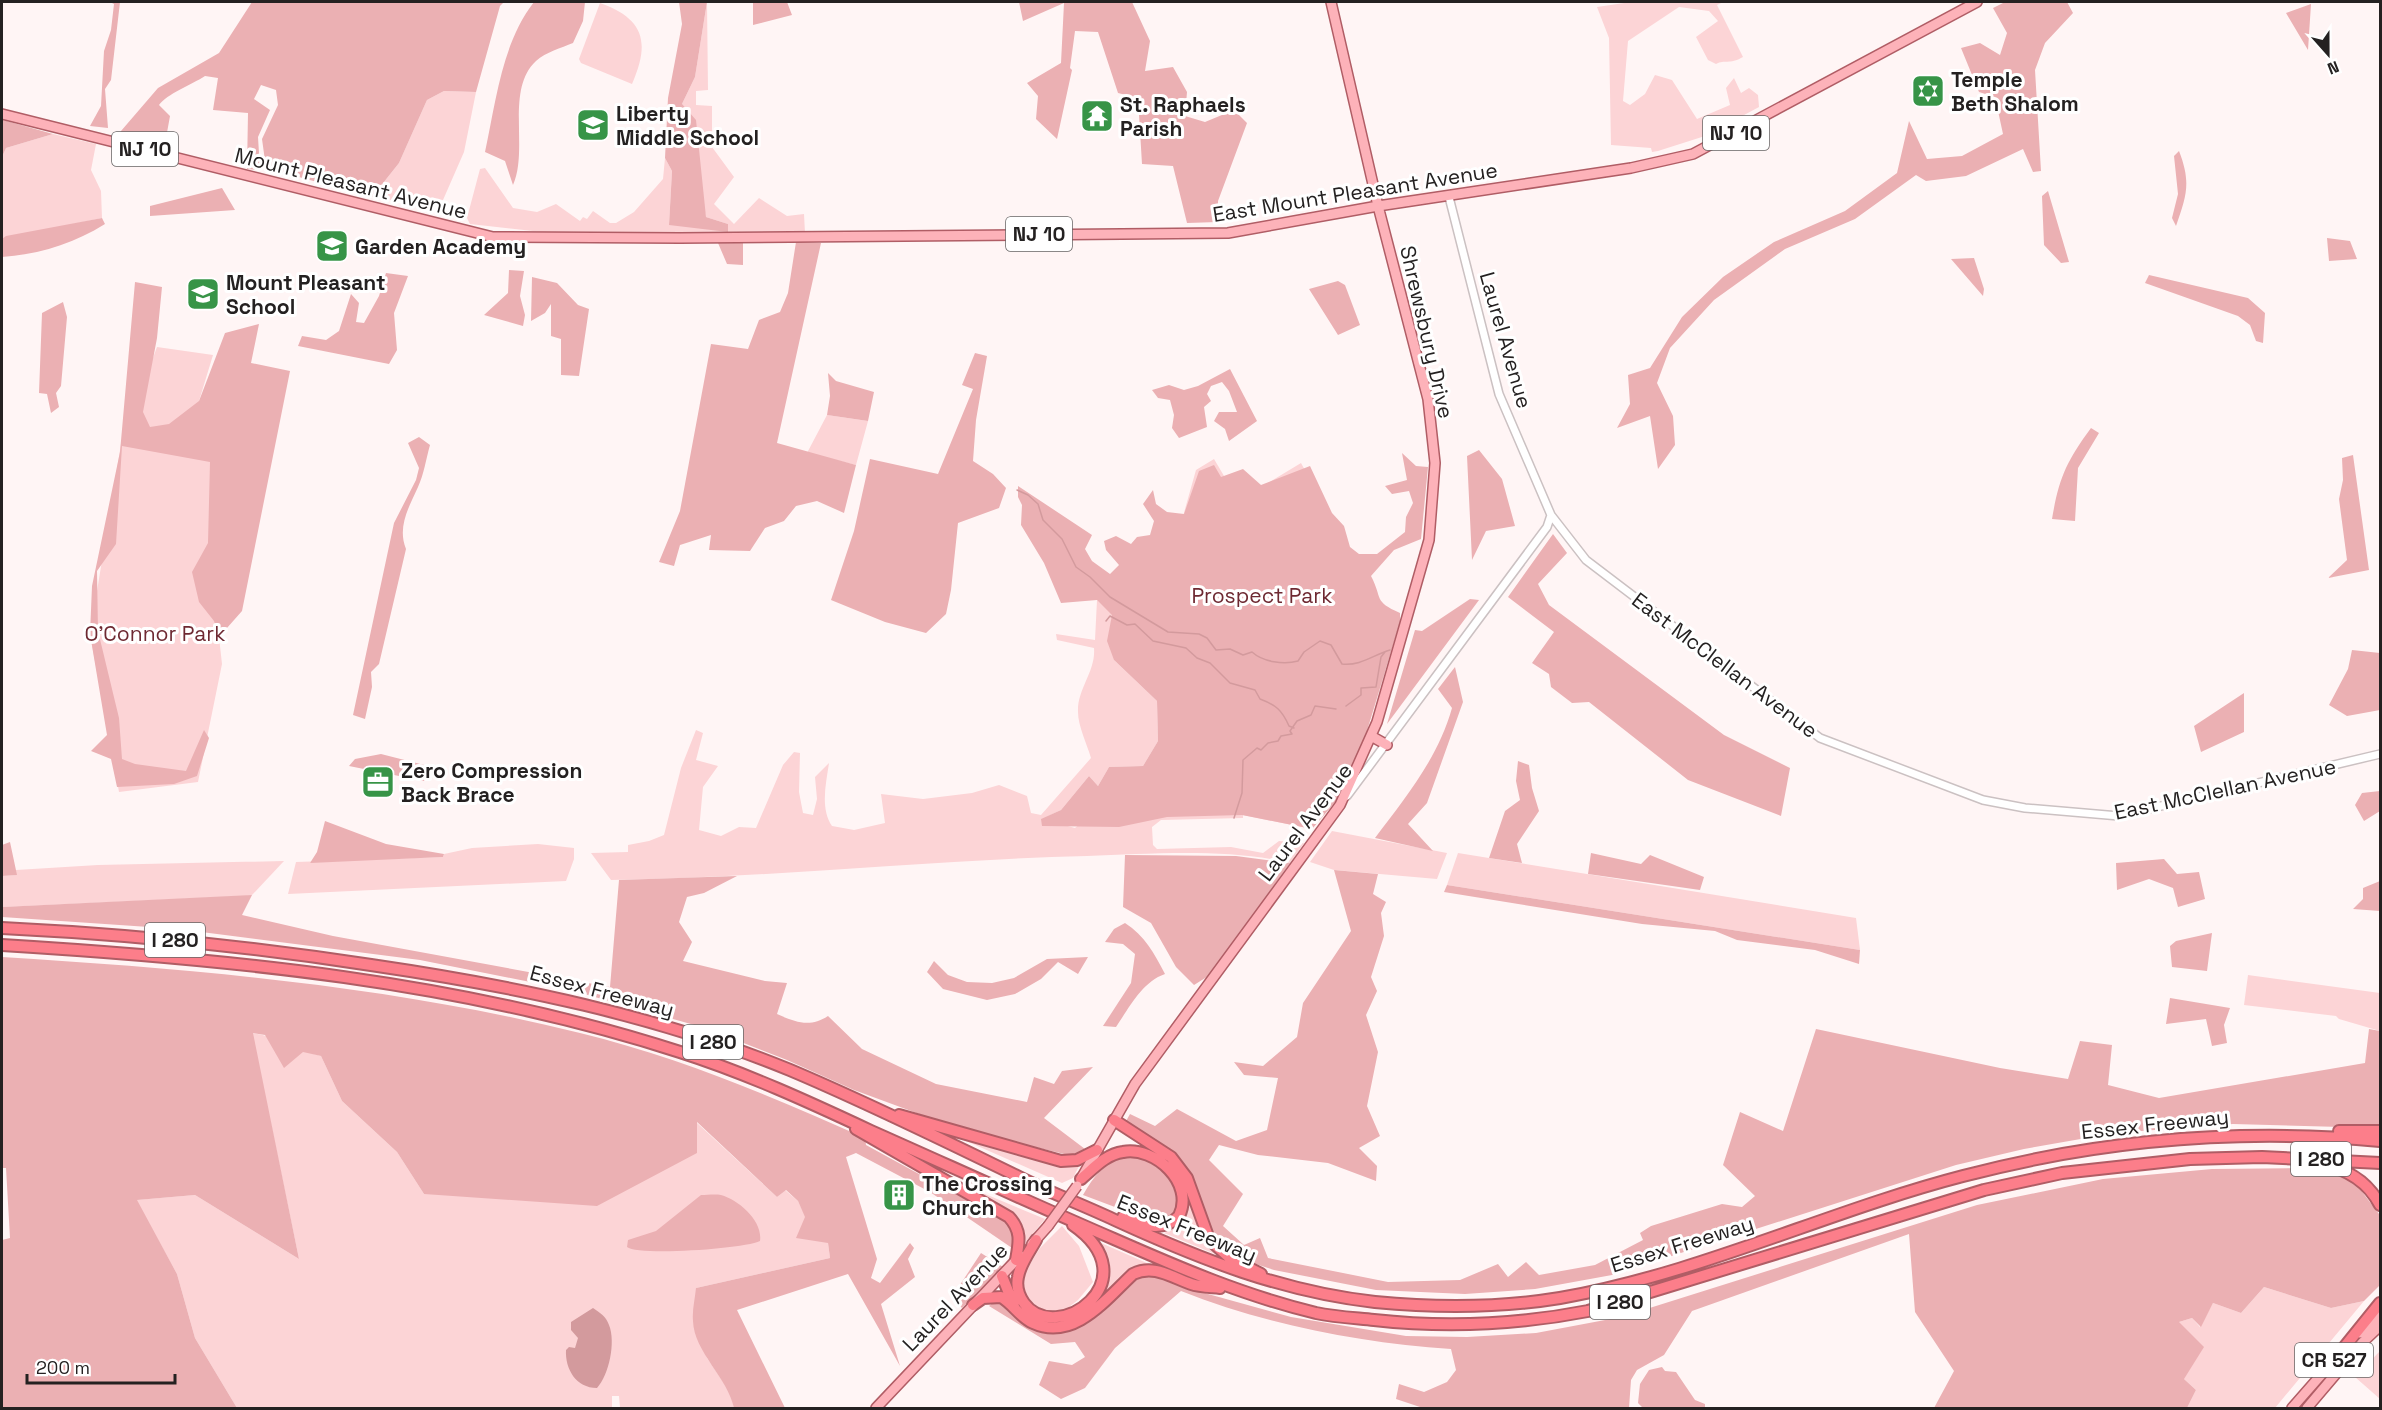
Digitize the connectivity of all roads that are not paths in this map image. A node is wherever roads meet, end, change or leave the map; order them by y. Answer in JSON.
{"nodes":[{"id":1,"x":1331,"y":2,"type":"edge"},
{"id":2,"x":1977,"y":2,"type":"edge"},
{"id":3,"x":2,"y":114,"type":"edge"},
{"id":4,"x":1449,"y":197,"type":"junction"},
{"id":5,"x":1378,"y":206,"type":"junction"},
{"id":6,"x":697,"y":238,"type":"joint"},
{"id":7,"x":1551,"y":515,"type":"junction"},
{"id":8,"x":1371,"y":736,"type":"junction"},
{"id":9,"x":1387,"y":745,"type":"junction"},
{"id":10,"x":2380,"y":754,"type":"edge"},
{"id":11,"x":1340,"y":805,"type":"junction"},
{"id":12,"x":2,"y":928,"type":"edge"},
{"id":13,"x":2,"y":945,"type":"edge"},
{"id":14,"x":865,"y":1105,"type":"junction"},
{"id":15,"x":833,"y":1113,"type":"junction"},
{"id":16,"x":1114,"y":1120,"type":"junction"},
{"id":17,"x":2380,"y":1131,"type":"edge"},
{"id":18,"x":2243,"y":1135,"type":"junction"},
{"id":19,"x":2380,"y":1141,"type":"edge"},
{"id":20,"x":1097,"y":1150,"type":"junction"},
{"id":21,"x":2262,"y":1157,"type":"junction"},
{"id":22,"x":2380,"y":1163,"type":"edge"},
{"id":23,"x":1031,"y":1183,"type":"junction"},
{"id":24,"x":1079,"y":1183,"type":"junction"},
{"id":25,"x":1037,"y":1205,"type":"junction"},
{"id":26,"x":2380,"y":1205,"type":"edge"},
{"id":27,"x":1036,"y":1240,"type":"junction"},
{"id":28,"x":1016,"y":1260,"type":"junction"},
{"id":29,"x":1002,"y":1276,"type":"junction"},
{"id":30,"x":1282,"y":1284,"type":"junction"},
{"id":31,"x":1236,"y":1290,"type":"junction"},
{"id":32,"x":2380,"y":1303,"type":"edge"},
{"id":33,"x":974,"y":1305,"type":"junction"},
{"id":34,"x":1014,"y":1307,"type":"junction"},
{"id":35,"x":2380,"y":1315,"type":"edge"},
{"id":36,"x":2380,"y":1326,"type":"edge"},
{"id":37,"x":2337,"y":1355,"type":"junction"},
{"id":38,"x":876,"y":1408,"type":"edge"},
{"id":39,"x":2292,"y":1408,"type":"edge"},
{"id":40,"x":2307,"y":1408,"type":"edge"}],
"edges":[{"from":1,"to":5,"type":"main road","name":"Shrewsbury Drive"},
{"from":2,"to":4,"type":"main road","name":"East Mount Pleasant Avenue","number":"NJ 10"},
{"from":3,"to":6,"type":"main road","name":"Mount Pleasant Avenue","number":"NJ 10"},
{"from":4,"to":5,"type":"main road","name":"East Mount Pleasant Avenue","number":"NJ 10"},
{"from":4,"to":7,"type":"street","name":"Laurel Avenue"},
{"from":5,"to":6,"type":"main road","name":"East Mount Pleasant Avenue","number":"NJ 10"},
{"from":5,"to":8,"type":"main road","name":"Shrewsbury Drive"},
{"from":7,"to":9,"type":"street","name":"Laurel Avenue"},
{"from":7,"to":10,"type":"street","name":"East McClellan Avenue"},
{"from":8,"to":9,"type":"main road"},
{"from":8,"to":11,"type":"main road","name":"Shrewsbury Drive"},
{"from":9,"to":11,"type":"street","name":"Laurel Avenue"},
{"from":11,"to":16,"type":"main road","name":"Laurel Avenue"},
{"from":12,"to":14,"type":"highway","name":"Essex Freeway","number":"I 280"},
{"from":13,"to":15,"type":"highway","name":"Essex Freeway","number":"I 280"},
{"from":14,"to":20,"type":"highway"},
{"from":14,"to":23,"type":"highway","name":"Essex Freeway","number":"I 280"},
{"from":15,"to":25,"type":"highway","name":"Essex Freeway","number":"I 280"},
{"from":15,"to":28,"type":"highway"},
{"from":16,"to":20,"type":"main road","name":"Laurel Avenue"},
{"from":16,"to":30,"type":"highway"},
{"from":17,"to":18,"type":"highway"},
{"from":18,"to":19,"type":"highway","name":"Essex Freeway","number":"I 280"},
{"from":18,"to":30,"type":"highway","name":"Essex Freeway","number":"I 280"},
{"from":20,"to":24,"type":"main road","name":"Laurel Avenue"},
{"from":21,"to":22,"type":"highway","name":"Essex Freeway","number":"I 280"},
{"from":21,"to":26,"type":"highway"},
{"from":21,"to":31,"type":"highway","name":"Essex Freeway","number":"I 280"},
{"from":23,"to":24,"type":"highway"},
{"from":23,"to":30,"type":"highway","name":"Essex Freeway","number":"I 280"},
{"from":24,"to":27,"type":"main road","name":"Laurel Avenue","bridge":true},
{"from":25,"to":27,"type":"highway"},
{"from":25,"to":31,"type":"highway","name":"Essex Freeway","number":"I 280"},
{"from":27,"to":28,"type":"main road","name":"Laurel Avenue"},
{"from":28,"to":29,"type":"main road","name":"Laurel Avenue"},
{"from":29,"to":33,"type":"main road","name":"Laurel Avenue"},
{"from":29,"to":34,"type":"highway"},
{"from":31,"to":34,"type":"highway"},
{"from":32,"to":37,"type":"highway"},
{"from":33,"to":34,"type":"highway"},
{"from":33,"to":38,"type":"main road","name":"Laurel Avenue"},
{"from":35,"to":37,"type":"main road","number":"CR 527"},
{"from":36,"to":40,"type":"main road","number":"CR 527"},
{"from":37,"to":39,"type":"main road","number":"CR 527"}]}
